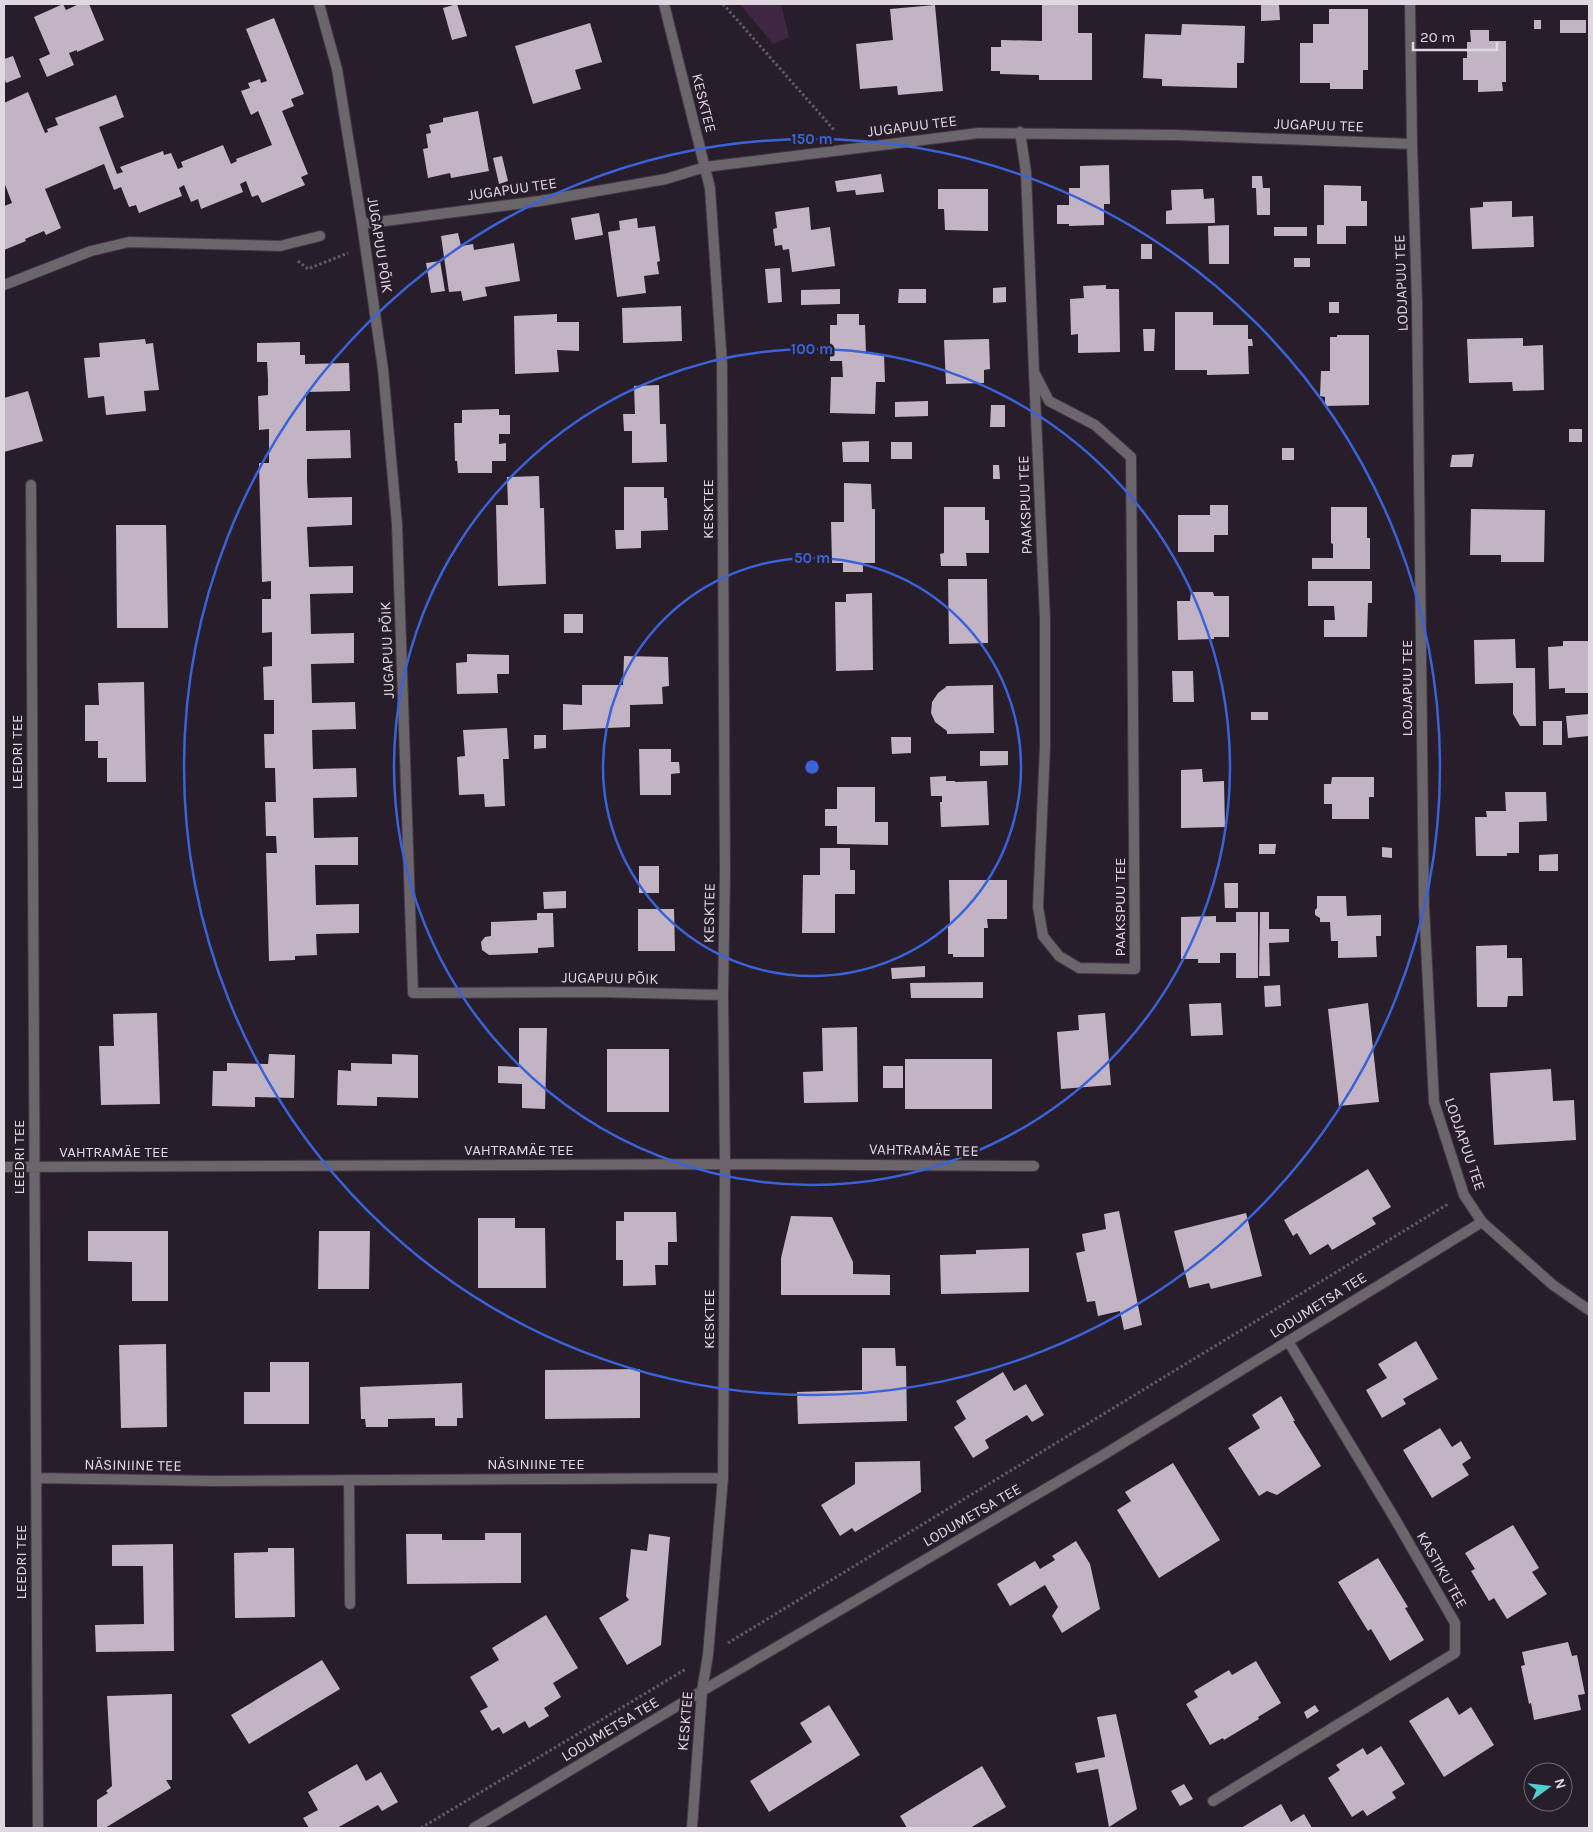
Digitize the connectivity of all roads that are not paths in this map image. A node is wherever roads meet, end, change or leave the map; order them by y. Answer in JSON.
{"nodes":[{"id":1,"x":664,"y":4,"type":"edge"},
{"id":2,"x":1410,"y":4,"type":"edge"},
{"id":3,"x":323,"y":5,"type":"edge"},
{"id":4,"x":1020,"y":132,"type":"junction"},
{"id":5,"x":1412,"y":144,"type":"junction"},
{"id":6,"x":705,"y":167,"type":"junction"},
{"id":7,"x":362,"y":224,"type":"junction"},
{"id":8,"x":320,"y":236,"type":"dead end"},
{"id":9,"x":4,"y":285,"type":"edge"},
{"id":10,"x":1034,"y":372,"type":"junction"},
{"id":11,"x":31,"y":485,"type":"dead end"},
{"id":12,"x":723,"y":996,"type":"junction"},
{"id":13,"x":725,"y":1164,"type":"junction"},
{"id":14,"x":1034,"y":1166,"type":"dead end"},
{"id":15,"x":4,"y":1167,"type":"edge"},
{"id":16,"x":34,"y":1167,"type":"junction"},
{"id":17,"x":1482,"y":1222,"type":"junction"},
{"id":18,"x":1589,"y":1310,"type":"edge"},
{"id":19,"x":1288,"y":1341,"type":"junction"},
{"id":20,"x":36,"y":1478,"type":"junction"},
{"id":21,"x":723,"y":1478,"type":"junction"},
{"id":22,"x":349,"y":1480,"type":"junction"},
{"id":23,"x":350,"y":1604,"type":"dead end"},
{"id":24,"x":702,"y":1691,"type":"junction"},
{"id":25,"x":1213,"y":1801,"type":"dead end"},
{"id":26,"x":38,"y":1828,"type":"edge"},
{"id":27,"x":474,"y":1828,"type":"edge"},
{"id":28,"x":692,"y":1828,"type":"edge"}],
"edges":[{"from":1,"to":6,"type":"street","name":"KESKTEE"},
{"from":2,"to":5,"type":"street","name":"LODJAPUU TEE"},
{"from":3,"to":7,"type":"street","name":"JUGAPUU PÕIK"},
{"from":4,"to":5,"type":"street","name":"JUGAPUU TEE"},
{"from":4,"to":6,"type":"street","name":"JUGAPUU TEE"},
{"from":4,"to":10,"type":"street","name":"PAAKSPUU TEE"},
{"from":5,"to":17,"type":"street","name":"LODJAPUU TEE"},
{"from":6,"to":7,"type":"street","name":"JUGAPUU TEE"},
{"from":6,"to":12,"type":"street","name":"KESKTEE"},
{"from":7,"to":12,"type":"street","name":"JUGAPUU PÕIK"},
{"from":8,"to":9,"type":"street"},
{"from":10,"to":10,"type":"street","name":"PAAKSPUU TEE"},
{"from":11,"to":16,"type":"street","name":"LEEDRI TEE"},
{"from":12,"to":13,"type":"street","name":"KESKTEE"},
{"from":13,"to":14,"type":"street","name":"VAHTRAMÄE TEE"},
{"from":13,"to":16,"type":"street","name":"VAHTRAMÄE TEE"},
{"from":13,"to":21,"type":"street","name":"KESKTEE"},
{"from":15,"to":16,"type":"street","name":"VAHTRAMÄE TEE"},
{"from":16,"to":20,"type":"street","name":"LEEDRI TEE"},
{"from":17,"to":18,"type":"street","name":"LODJAPUU TEE"},
{"from":17,"to":19,"type":"street","name":"LODUMETSA TEE"},
{"from":19,"to":24,"type":"street","name":"LODUMETSA TEE"},
{"from":19,"to":25,"type":"street","name":"KASTIKU TEE"},
{"from":20,"to":22,"type":"street","name":"NÄSINIINE TEE"},
{"from":20,"to":26,"type":"street","name":"LEEDRI TEE"},
{"from":21,"to":22,"type":"street","name":"NÄSINIINE TEE"},
{"from":21,"to":24,"type":"street","name":"KESKTEE"},
{"from":22,"to":23,"type":"street"},
{"from":24,"to":27,"type":"street","name":"LODUMETSA TEE"},
{"from":24,"to":28,"type":"street","name":"KESKTEE"}]}
